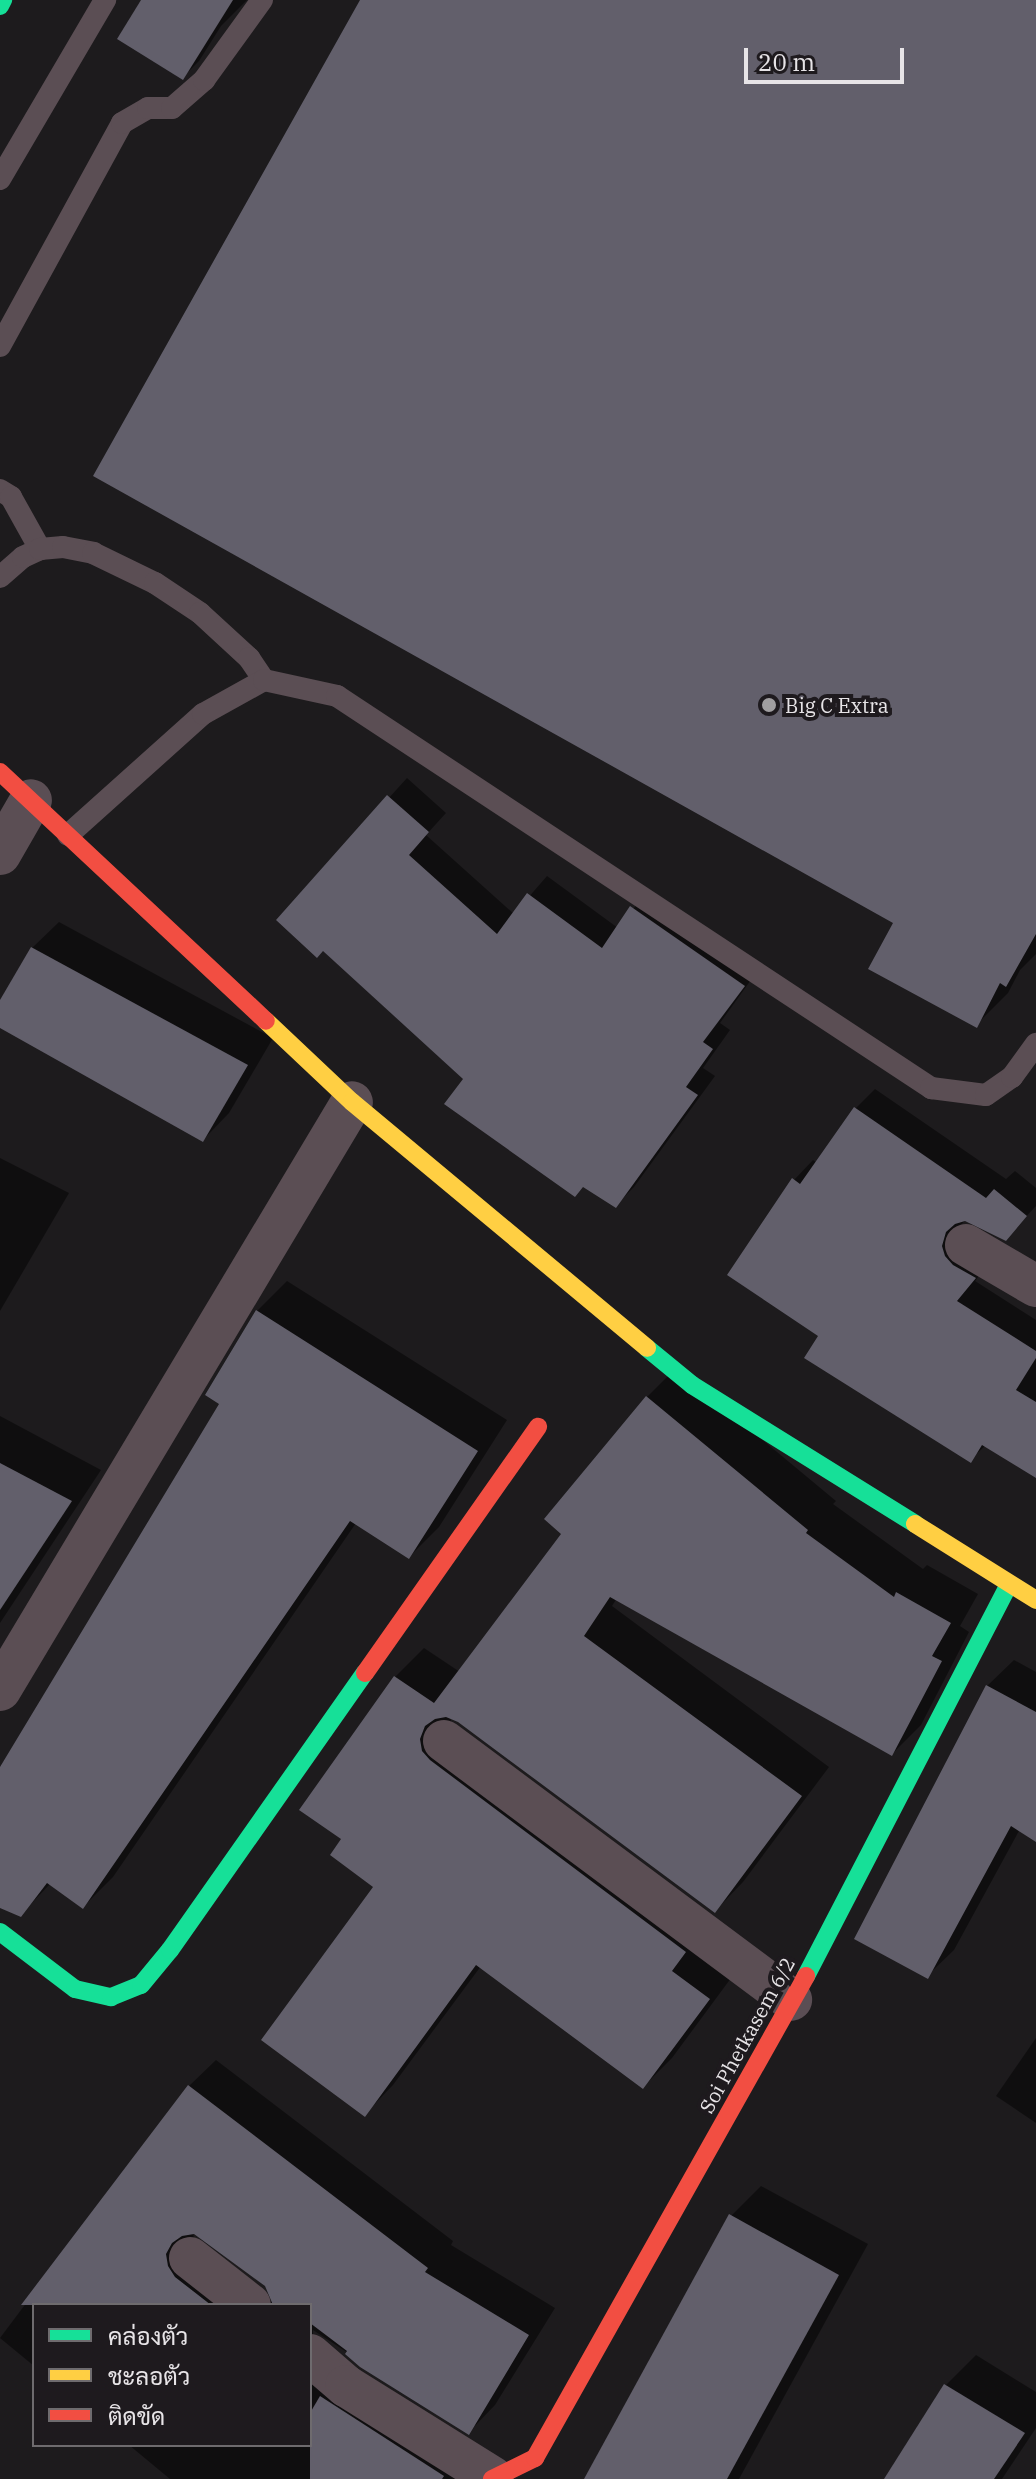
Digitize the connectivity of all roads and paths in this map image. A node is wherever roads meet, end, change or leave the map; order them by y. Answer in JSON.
{"nodes":[{"id":1,"x":3,"y":0,"type":"edge"},
{"id":2,"x":105,"y":0,"type":"edge"},
{"id":3,"x":262,"y":0,"type":"edge"},
{"id":4,"x":0,"y":6,"type":"edge"},
{"id":5,"x":0,"y":179,"type":"edge"},
{"id":6,"x":0,"y":346,"type":"edge"},
{"id":7,"x":0,"y":490,"type":"edge"},
{"id":8,"x":40,"y":549,"type":"junction"},
{"id":9,"x":0,"y":577,"type":"edge"},
{"id":10,"x":264,"y":680,"type":"junction"},
{"id":11,"x":0,"y":772,"type":"edge"},
{"id":12,"x":31,"y":800,"type":"junction"},
{"id":13,"x":68,"y":835,"type":"junction"},
{"id":14,"x":0,"y":854,"type":"edge"},
{"id":15,"x":1036,"y":1044,"type":"edge"},
{"id":16,"x":352,"y":1102,"type":"junction"},
{"id":17,"x":966,"y":1245,"type":"dead end"},
{"id":18,"x":1036,"y":1286,"type":"edge"},
{"id":19,"x":538,"y":1427,"type":"dead end"},
{"id":20,"x":1009,"y":1585,"type":"junction"},
{"id":21,"x":1036,"y":1600,"type":"edge"},
{"id":22,"x":0,"y":1690,"type":"edge"},
{"id":23,"x":444,"y":1741,"type":"dead end"},
{"id":24,"x":0,"y":1932,"type":"edge"},
{"id":25,"x":791,"y":2000,"type":"junction"},
{"id":26,"x":190,"y":2258,"type":"dead end"},
{"id":27,"x":247,"y":2303,"type":"edge"},
{"id":28,"x":312,"y":2357,"type":"edge"},
{"id":29,"x":492,"y":2478,"type":"edge"}],
"edges":[{"from":1,"to":4,"type":"street"},
{"from":2,"to":5,"type":"lane"},
{"from":3,"to":6,"type":"lane"},
{"from":7,"to":8,"type":"lane"},
{"from":8,"to":9,"type":"lane"},
{"from":8,"to":10,"type":"lane"},
{"from":10,"to":13,"type":"lane"},
{"from":10,"to":15,"type":"lane"},
{"from":11,"to":12,"type":"street"},
{"from":12,"to":13,"type":"street"},
{"from":12,"to":14,"type":"street"},
{"from":13,"to":16,"type":"street"},
{"from":16,"to":20,"type":"street"},
{"from":16,"to":22,"type":"street"},
{"from":17,"to":18,"type":"street"},
{"from":19,"to":24,"type":"street"},
{"from":20,"to":21,"type":"street"},
{"from":20,"to":25,"type":"street","name":"Soi Phetkasem 6/2"},
{"from":23,"to":25,"type":"street"},
{"from":25,"to":29,"type":"street","name":"Soi Phetkasem 6/2"},
{"from":26,"to":27,"type":"street"},
{"from":28,"to":29,"type":"street"}]}
